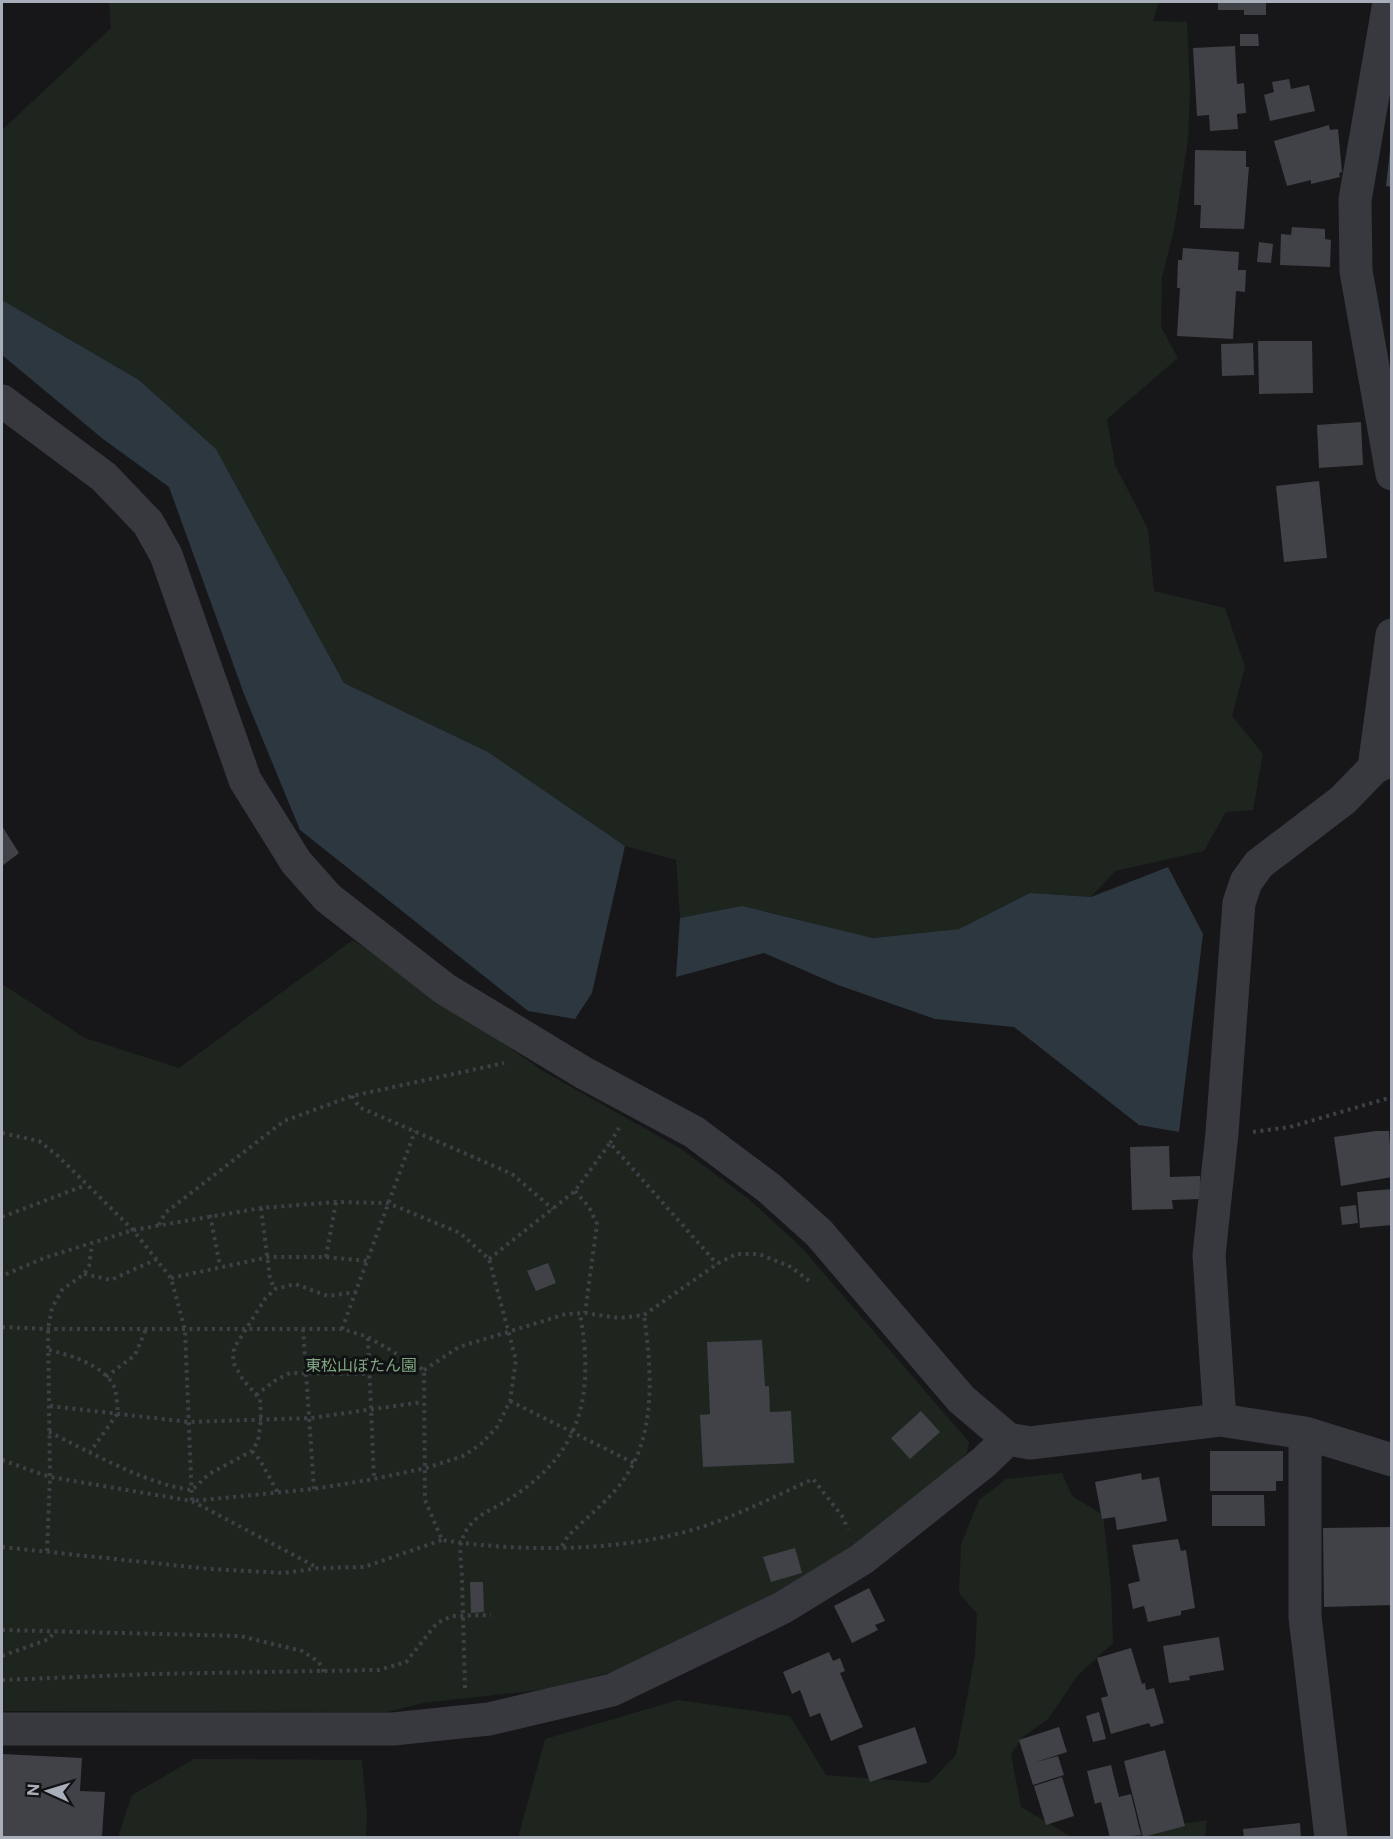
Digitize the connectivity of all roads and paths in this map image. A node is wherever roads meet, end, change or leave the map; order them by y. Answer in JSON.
{"nodes":[{"id":1,"x":1389,"y":2,"type":"edge"},
{"id":2,"x":2,"y":401,"type":"edge"},
{"id":3,"x":1392,"y":474,"type":"edge"},
{"id":4,"x":1392,"y":635,"type":"edge"},
{"id":5,"x":1383,"y":764,"type":"edge"},
{"id":6,"x":533,"y":1042,"type":"junction"},
{"id":7,"x":352,"y":1096,"type":"junction"},
{"id":8,"x":1392,"y":1097,"type":"edge"},
{"id":9,"x":415,"y":1131,"type":"junction"},
{"id":10,"x":2,"y":1133,"type":"edge"},
{"id":11,"x":1222,"y":1133,"type":"junction"},
{"id":12,"x":86,"y":1185,"type":"junction"},
{"id":13,"x":575,"y":1191,"type":"junction"},
{"id":14,"x":336,"y":1202,"type":"junction"},
{"id":15,"x":388,"y":1203,"type":"junction"},
{"id":16,"x":261,"y":1208,"type":"junction"},
{"id":17,"x":553,"y":1209,"type":"junction"},
{"id":18,"x":210,"y":1215,"type":"junction"},
{"id":19,"x":2,"y":1217,"type":"edge"},
{"id":20,"x":158,"y":1225,"type":"junction"},
{"id":21,"x":133,"y":1230,"type":"junction"},
{"id":22,"x":92,"y":1244,"type":"junction"},
{"id":23,"x":269,"y":1257,"type":"junction"},
{"id":24,"x":326,"y":1257,"type":"junction"},
{"id":25,"x":157,"y":1259,"type":"junction"},
{"id":26,"x":489,"y":1259,"type":"junction"},
{"id":27,"x":368,"y":1261,"type":"junction"},
{"id":28,"x":717,"y":1264,"type":"junction"},
{"id":29,"x":220,"y":1266,"type":"junction"},
{"id":30,"x":84,"y":1274,"type":"junction"},
{"id":31,"x":2,"y":1276,"type":"edge"},
{"id":32,"x":171,"y":1278,"type":"junction"},
{"id":33,"x":812,"y":1283,"type":"dead end"},
{"id":34,"x":275,"y":1289,"type":"junction"},
{"id":35,"x":357,"y":1292,"type":"junction"},
{"id":36,"x":583,"y":1314,"type":"junction"},
{"id":37,"x":644,"y":1316,"type":"junction"},
{"id":38,"x":2,"y":1327,"type":"edge"},
{"id":39,"x":246,"y":1328,"type":"junction"},
{"id":40,"x":48,"y":1329,"type":"junction"},
{"id":41,"x":146,"y":1329,"type":"junction"},
{"id":42,"x":303,"y":1329,"type":"junction"},
{"id":43,"x":342,"y":1329,"type":"junction"},
{"id":44,"x":185,"y":1330,"type":"junction"},
{"id":45,"x":508,"y":1331,"type":"junction"},
{"id":46,"x":368,"y":1337,"type":"junction"},
{"id":47,"x":49,"y":1350,"type":"junction"},
{"id":48,"x":423,"y":1370,"type":"junction"},
{"id":49,"x":307,"y":1373,"type":"junction"},
{"id":50,"x":368,"y":1374,"type":"junction"},
{"id":51,"x":106,"y":1377,"type":"junction"},
{"id":52,"x":256,"y":1395,"type":"junction"},
{"id":53,"x":510,"y":1401,"type":"junction"},
{"id":54,"x":423,"y":1402,"type":"junction"},
{"id":55,"x":50,"y":1406,"type":"junction"},
{"id":56,"x":371,"y":1411,"type":"junction"},
{"id":57,"x":118,"y":1413,"type":"junction"},
{"id":58,"x":311,"y":1418,"type":"junction"},
{"id":59,"x":261,"y":1420,"type":"junction"},
{"id":60,"x":1220,"y":1420,"type":"junction"},
{"id":61,"x":189,"y":1422,"type":"junction"},
{"id":62,"x":50,"y":1432,"type":"junction"},
{"id":63,"x":573,"y":1432,"type":"junction"},
{"id":64,"x":1305,"y":1433,"type":"junction"},
{"id":65,"x":1008,"y":1439,"type":"junction"},
{"id":66,"x":252,"y":1451,"type":"junction"},
{"id":67,"x":90,"y":1452,"type":"junction"},
{"id":68,"x":2,"y":1460,"type":"edge"},
{"id":69,"x":1392,"y":1460,"type":"edge"},
{"id":70,"x":634,"y":1463,"type":"junction"},
{"id":71,"x":426,"y":1468,"type":"junction"},
{"id":72,"x":50,"y":1477,"type":"junction"},
{"id":73,"x":375,"y":1479,"type":"junction"},
{"id":74,"x":314,"y":1489,"type":"junction"},
{"id":75,"x":192,"y":1490,"type":"junction"},
{"id":76,"x":278,"y":1493,"type":"junction"},
{"id":77,"x":192,"y":1501,"type":"junction"},
{"id":78,"x":442,"y":1540,"type":"junction"},
{"id":79,"x":461,"y":1543,"type":"junction"},
{"id":80,"x":561,"y":1546,"type":"junction"},
{"id":81,"x":2,"y":1547,"type":"edge"},
{"id":82,"x":47,"y":1551,"type":"junction"},
{"id":83,"x":862,"y":1559,"type":"junction"},
{"id":84,"x":319,"y":1568,"type":"junction"},
{"id":85,"x":491,"y":1615,"type":"dead end"},
{"id":86,"x":2,"y":1629,"type":"edge"},
{"id":87,"x":55,"y":1631,"type":"junction"},
{"id":88,"x":2,"y":1656,"type":"edge"},
{"id":89,"x":324,"y":1673,"type":"junction"},
{"id":90,"x":2,"y":1680,"type":"edge"},
{"id":91,"x":466,"y":1721,"type":"junction"},
{"id":92,"x":2,"y":1729,"type":"edge"},
{"id":93,"x":1331,"y":1838,"type":"edge"}],
"edges":[{"from":1,"to":3,"type":"street"},
{"from":2,"to":6,"type":"street"},
{"from":4,"to":5,"type":"street"},
{"from":5,"to":11,"type":"street"},
{"from":6,"to":7,"type":"path"},
{"from":6,"to":65,"type":"street"},
{"from":7,"to":9,"type":"path"},
{"from":7,"to":20,"type":"path"},
{"from":8,"to":11,"type":"path"},
{"from":9,"to":15,"type":"path"},
{"from":9,"to":17,"type":"path"},
{"from":10,"to":12,"type":"path"},
{"from":11,"to":60,"type":"street"},
{"from":12,"to":19,"type":"path"},
{"from":12,"to":21,"type":"path"},
{"from":13,"to":17,"type":"path"},
{"from":13,"to":28,"type":"path"},
{"from":13,"to":36,"type":"path"},
{"from":14,"to":15,"type":"path"},
{"from":14,"to":16,"type":"path"},
{"from":14,"to":24,"type":"path"},
{"from":15,"to":26,"type":"path"},
{"from":15,"to":27,"type":"path"},
{"from":16,"to":18,"type":"path"},
{"from":16,"to":23,"type":"path"},
{"from":17,"to":26,"type":"path"},
{"from":18,"to":20,"type":"path"},
{"from":18,"to":29,"type":"path"},
{"from":20,"to":21,"type":"path"},
{"from":21,"to":22,"type":"path"},
{"from":21,"to":25,"type":"path"},
{"from":22,"to":30,"type":"path"},
{"from":22,"to":31,"type":"path"},
{"from":23,"to":24,"type":"path"},
{"from":23,"to":29,"type":"path"},
{"from":23,"to":34,"type":"path"},
{"from":24,"to":27,"type":"path"},
{"from":25,"to":30,"type":"path"},
{"from":25,"to":32,"type":"path"},
{"from":26,"to":45,"type":"path"},
{"from":27,"to":35,"type":"path"},
{"from":28,"to":33,"type":"path"},
{"from":28,"to":37,"type":"path"},
{"from":29,"to":32,"type":"path"},
{"from":30,"to":40,"type":"path"},
{"from":32,"to":44,"type":"path"},
{"from":34,"to":35,"type":"path"},
{"from":34,"to":39,"type":"path"},
{"from":35,"to":43,"type":"path"},
{"from":36,"to":37,"type":"path"},
{"from":36,"to":45,"type":"path"},
{"from":36,"to":63,"type":"path"},
{"from":37,"to":70,"type":"path"},
{"from":38,"to":40,"type":"path"},
{"from":39,"to":42,"type":"path"},
{"from":39,"to":44,"type":"path"},
{"from":39,"to":52,"type":"path"},
{"from":40,"to":41,"type":"path"},
{"from":40,"to":47,"type":"path"},
{"from":41,"to":44,"type":"path"},
{"from":41,"to":51,"type":"path"},
{"from":42,"to":43,"type":"path"},
{"from":42,"to":49,"type":"path"},
{"from":43,"to":46,"type":"path"},
{"from":44,"to":61,"type":"path"},
{"from":45,"to":48,"type":"path"},
{"from":45,"to":53,"type":"path"},
{"from":46,"to":48,"type":"path"},
{"from":46,"to":50,"type":"path"},
{"from":47,"to":51,"type":"path"},
{"from":47,"to":55,"type":"path"},
{"from":48,"to":54,"type":"path"},
{"from":49,"to":50,"type":"path"},
{"from":49,"to":52,"type":"path"},
{"from":49,"to":58,"type":"path"},
{"from":50,"to":56,"type":"path"},
{"from":51,"to":57,"type":"path"},
{"from":52,"to":59,"type":"path"},
{"from":53,"to":63,"type":"path"},
{"from":53,"to":71,"type":"path"},
{"from":54,"to":56,"type":"path"},
{"from":54,"to":71,"type":"path"},
{"from":55,"to":57,"type":"path"},
{"from":55,"to":62,"type":"path"},
{"from":56,"to":58,"type":"path"},
{"from":56,"to":73,"type":"path"},
{"from":57,"to":61,"type":"path"},
{"from":57,"to":67,"type":"path"},
{"from":58,"to":59,"type":"path"},
{"from":58,"to":74,"type":"path"},
{"from":59,"to":61,"type":"path"},
{"from":59,"to":66,"type":"path"},
{"from":60,"to":64,"type":"street"},
{"from":60,"to":65,"type":"street"},
{"from":61,"to":75,"type":"path"},
{"from":62,"to":67,"type":"path"},
{"from":62,"to":72,"type":"path"},
{"from":63,"to":70,"type":"path"},
{"from":63,"to":79,"type":"path"},
{"from":64,"to":69,"type":"street"},
{"from":64,"to":93,"type":"street"},
{"from":65,"to":83,"type":"street"},
{"from":66,"to":75,"type":"path"},
{"from":66,"to":76,"type":"path"},
{"from":67,"to":75,"type":"path"},
{"from":68,"to":72,"type":"path"},
{"from":70,"to":80,"type":"path"},
{"from":71,"to":73,"type":"path"},
{"from":71,"to":78,"type":"path"},
{"from":72,"to":77,"type":"path"},
{"from":72,"to":82,"type":"path"},
{"from":73,"to":74,"type":"path"},
{"from":74,"to":76,"type":"path"},
{"from":75,"to":77,"type":"path"},
{"from":76,"to":77,"type":"path"},
{"from":77,"to":84,"type":"path"},
{"from":78,"to":79,"type":"path"},
{"from":78,"to":84,"type":"path"},
{"from":79,"to":80,"type":"path"},
{"from":79,"to":91,"type":"path"},
{"from":80,"to":83,"type":"path"},
{"from":81,"to":82,"type":"path"},
{"from":82,"to":84,"type":"path"},
{"from":83,"to":91,"type":"street"},
{"from":85,"to":89,"type":"path"},
{"from":86,"to":87,"type":"path"},
{"from":87,"to":88,"type":"path"},
{"from":87,"to":89,"type":"path"},
{"from":89,"to":90,"type":"path"},
{"from":91,"to":92,"type":"street"}]}
